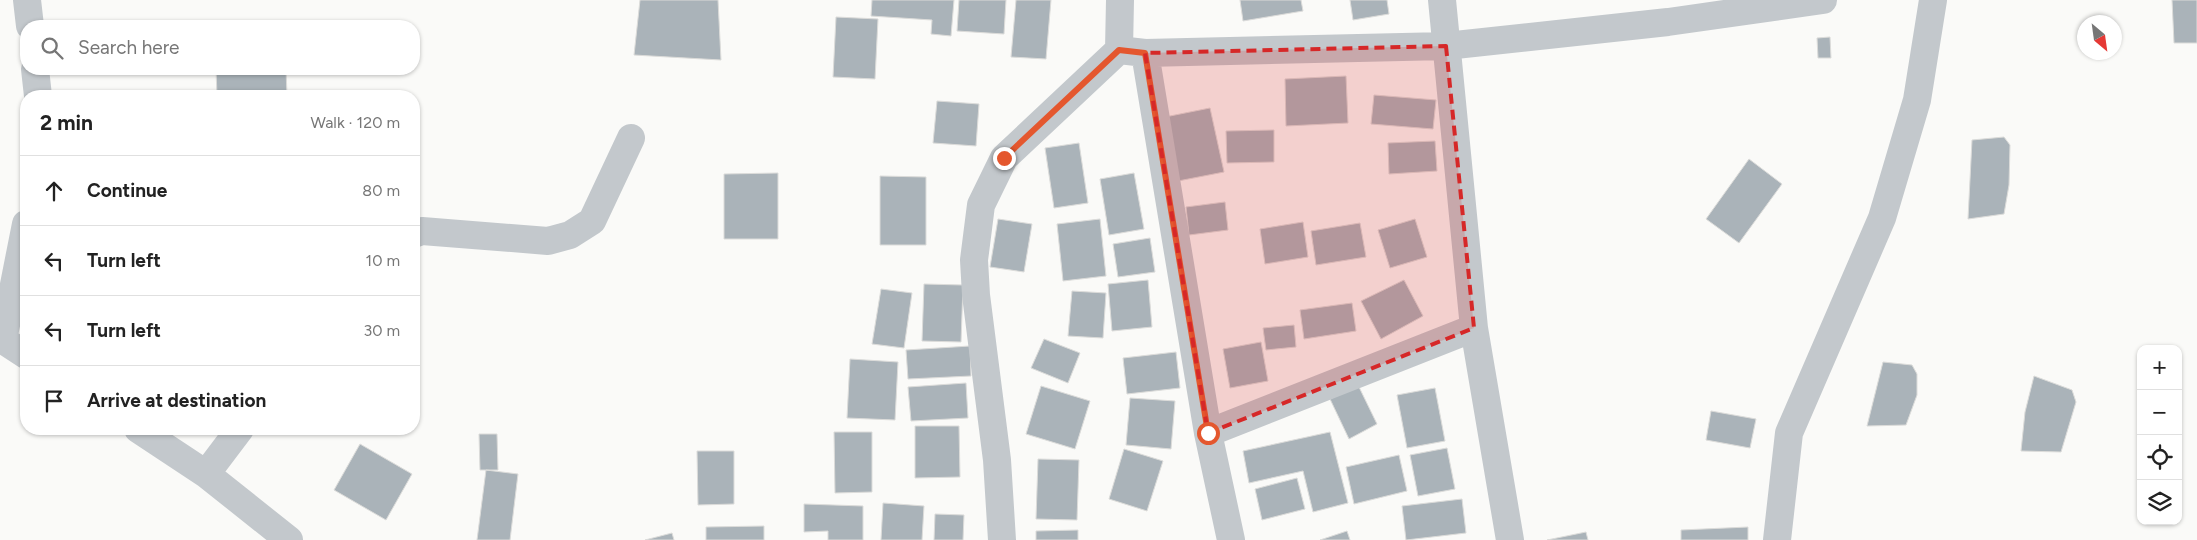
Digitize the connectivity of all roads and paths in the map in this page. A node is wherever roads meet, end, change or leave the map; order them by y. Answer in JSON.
{"nodes":[{"id":1,"x":27,"y":0,"type":"edge"},
{"id":2,"x":1120,"y":0,"type":"edge"},
{"id":3,"x":1442,"y":0,"type":"edge"},
{"id":4,"x":1823,"y":0,"type":"edge"},
{"id":5,"x":1933,"y":0,"type":"edge"},
{"id":6,"x":1667,"y":11,"type":"edge"},
{"id":7,"x":29,"y":20,"type":"edge"},
{"id":8,"x":1446,"y":46,"type":"junction"},
{"id":9,"x":1132,"y":52,"type":"junction"},
{"id":10,"x":36,"y":75,"type":"edge"},
{"id":11,"x":37,"y":90,"type":"edge"},
{"id":12,"x":631,"y":138,"type":"dead end"},
{"id":13,"x":420,"y":232,"type":"edge"},
{"id":14,"x":20,"y":253,"type":"edge"},
{"id":15,"x":1474,"y":328,"type":"junction"},
{"id":16,"x":2,"y":339,"type":"edge"},
{"id":17,"x":20,"y":351,"type":"edge"},
{"id":18,"x":1208,"y":433,"type":"junction"},
{"id":19,"x":147,"y":435,"type":"edge"},
{"id":20,"x":235,"y":435,"type":"edge"},
{"id":21,"x":206,"y":474,"type":"junction"},
{"id":22,"x":289,"y":540,"type":"edge"},
{"id":23,"x":1002,"y":540,"type":"edge"},
{"id":24,"x":1231,"y":540,"type":"edge"},
{"id":25,"x":1510,"y":540,"type":"edge"},
{"id":26,"x":1777,"y":540,"type":"edge"}],
"edges":[{"from":1,"to":7,"type":"street"},
{"from":2,"to":9,"type":"street"},
{"from":3,"to":8,"type":"street"},
{"from":4,"to":6,"type":"street"},
{"from":5,"to":26,"type":"street"},
{"from":6,"to":8,"type":"street"},
{"from":8,"to":9,"type":"street"},
{"from":8,"to":15,"type":"street"},
{"from":9,"to":18,"type":"street"},
{"from":9,"to":23,"type":"street"},
{"from":10,"to":11,"type":"street"},
{"from":12,"to":13,"type":"street"},
{"from":14,"to":16,"type":"street"},
{"from":15,"to":18,"type":"street"},
{"from":15,"to":25,"type":"street"},
{"from":16,"to":17,"type":"street"},
{"from":18,"to":24,"type":"street"},
{"from":19,"to":21,"type":"street"},
{"from":20,"to":21,"type":"street"},
{"from":21,"to":22,"type":"street"}]}
